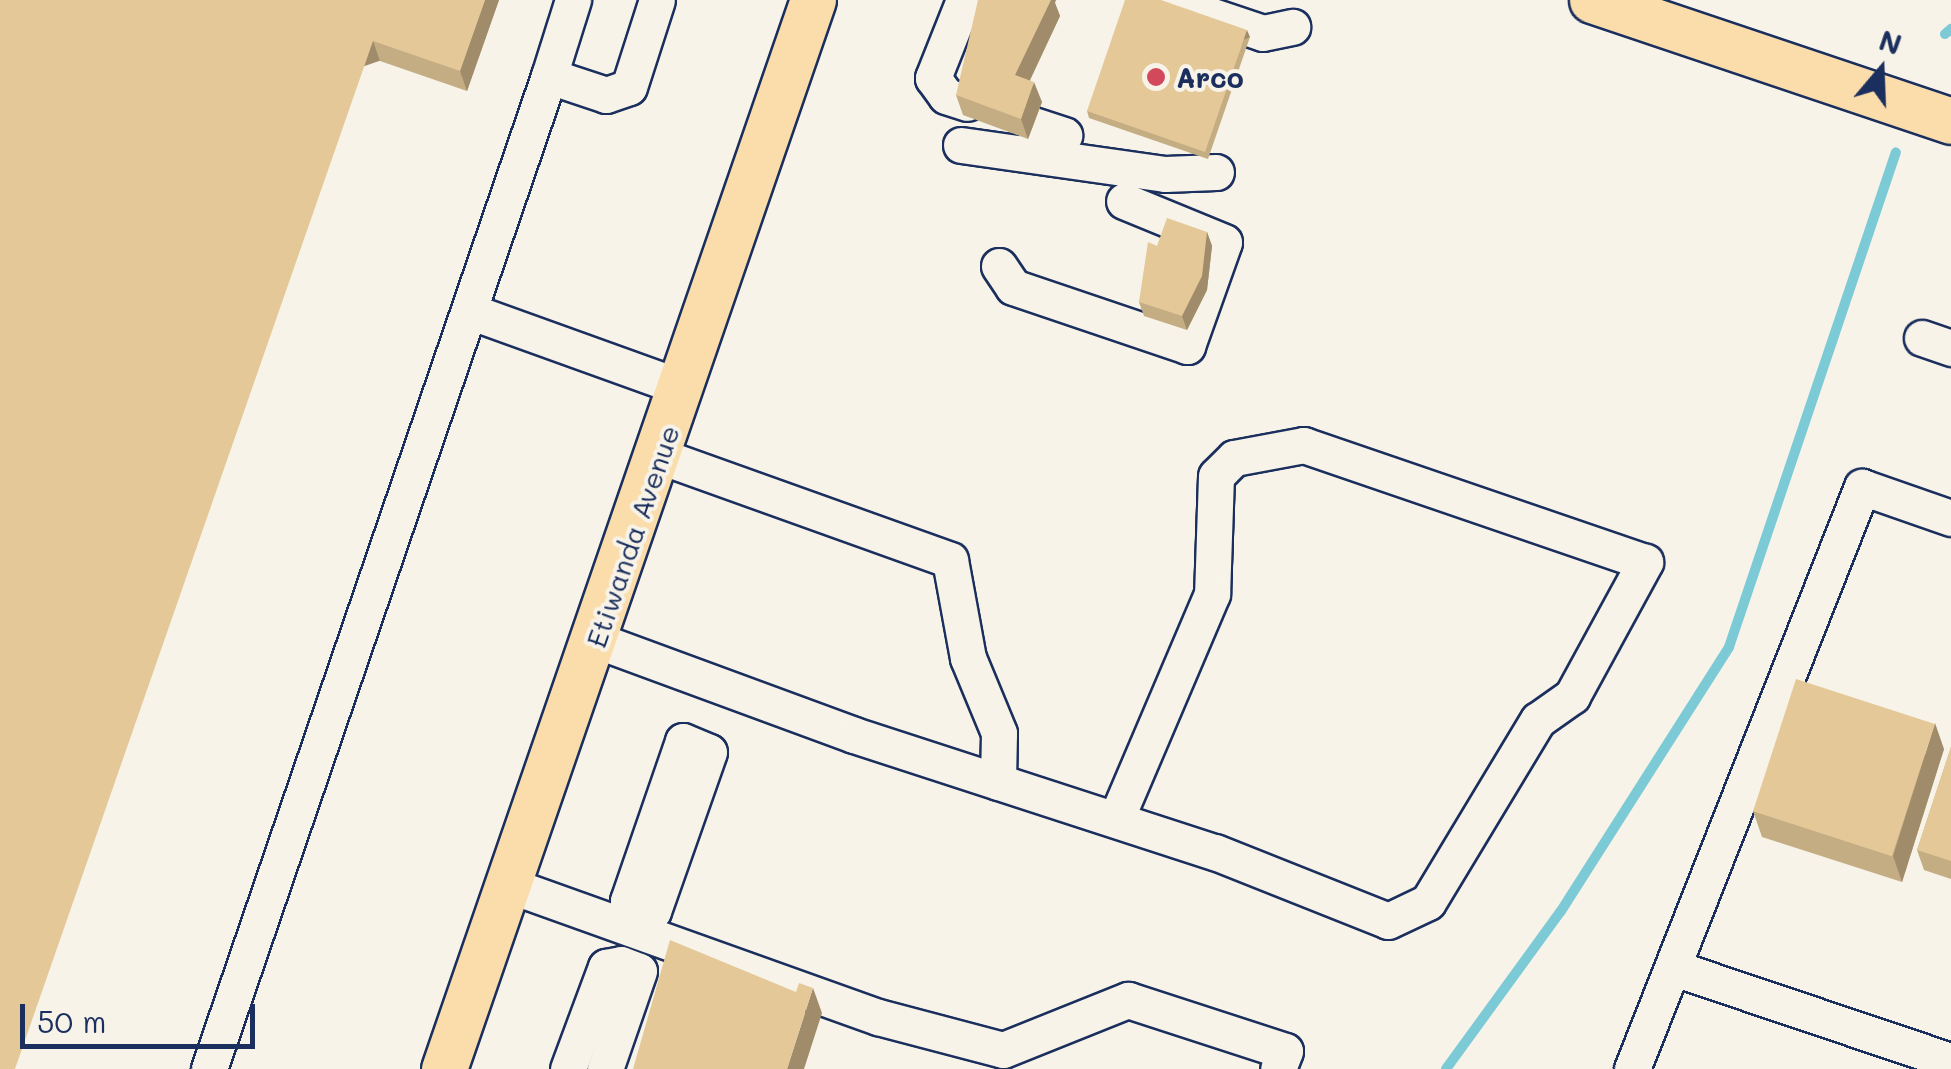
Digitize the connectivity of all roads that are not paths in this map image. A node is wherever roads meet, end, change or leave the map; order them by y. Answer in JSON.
{"nodes":[{"id":1,"x":573,"y":0,"type":"edge"},
{"id":2,"x":657,"y":0,"type":"edge"},
{"id":3,"x":813,"y":0,"type":"edge"},
{"id":4,"x":964,"y":0,"type":"edge"},
{"id":5,"x":1165,"y":0,"type":"edge"},
{"id":6,"x":1592,"y":0,"type":"edge"},
{"id":7,"x":1292,"y":27,"type":"dead end"},
{"id":8,"x":549,"y":76,"type":"junction"},
{"id":9,"x":967,"y":102,"type":"edge"},
{"id":10,"x":1951,"y":121,"type":"edge"},
{"id":11,"x":961,"y":145,"type":"dead end"},
{"id":12,"x":1216,"y":172,"type":"dead end"},
{"id":13,"x":1124,"y":202,"type":"dead end"},
{"id":14,"x":999,"y":266,"type":"dead end"},
{"id":15,"x":468,"y":311,"type":"junction"},
{"id":16,"x":683,"y":388,"type":"junction"},
{"id":17,"x":660,"y":456,"type":"junction"},
{"id":18,"x":1951,"y":518,"type":"edge"},
{"id":19,"x":596,"y":640,"type":"junction"},
{"id":20,"x":998,"y":782,"type":"junction"},
{"id":21,"x":1116,"y":820,"type":"junction"},
{"id":22,"x":510,"y":885,"type":"junction"},
{"id":23,"x":638,"y":918,"type":"junction"},
{"id":24,"x":621,"y":964,"type":"junction"},
{"id":25,"x":1677,"y":969,"type":"junction"},
{"id":26,"x":1000,"y":1060,"type":"edge"},
{"id":27,"x":1951,"y":1061,"type":"edge"},
{"id":28,"x":209,"y":1069,"type":"edge"},
{"id":29,"x":444,"y":1069,"type":"edge"},
{"id":30,"x":568,"y":1069,"type":"edge"},
{"id":31,"x":605,"y":1069,"type":"edge"},
{"id":32,"x":1278,"y":1069,"type":"edge"},
{"id":33,"x":1632,"y":1069,"type":"edge"}],
"edges":[{"from":1,"to":8,"type":"lane"},
{"from":2,"to":8,"type":"lane"},
{"from":3,"to":16,"type":"main road","name":"Etiwanda Avenue"},
{"from":4,"to":9,"type":"lane"},
{"from":5,"to":7,"type":"lane"},
{"from":6,"to":10,"type":"main road"},
{"from":8,"to":15,"type":"lane"},
{"from":11,"to":12,"type":"lane"},
{"from":13,"to":14,"type":"lane"},
{"from":15,"to":16,"type":"lane"},
{"from":15,"to":28,"type":"lane"},
{"from":16,"to":17,"type":"main road","name":"Etiwanda Avenue"},
{"from":17,"to":19,"type":"main road","name":"Etiwanda Avenue"},
{"from":17,"to":20,"type":"lane"},
{"from":18,"to":25,"type":"lane"},
{"from":19,"to":20,"type":"lane"},
{"from":19,"to":22,"type":"main road","name":"Etiwanda Avenue"},
{"from":20,"to":21,"type":"lane"},
{"from":21,"to":21,"type":"lane"},
{"from":22,"to":23,"type":"lane"},
{"from":22,"to":29,"type":"main road","name":"Etiwanda Avenue"},
{"from":23,"to":24,"type":"lane"},
{"from":23,"to":26,"type":"lane"},
{"from":24,"to":30,"type":"lane"},
{"from":24,"to":31,"type":"lane"},
{"from":25,"to":27,"type":"lane"},
{"from":25,"to":33,"type":"lane"},
{"from":26,"to":32,"type":"lane"}]}
